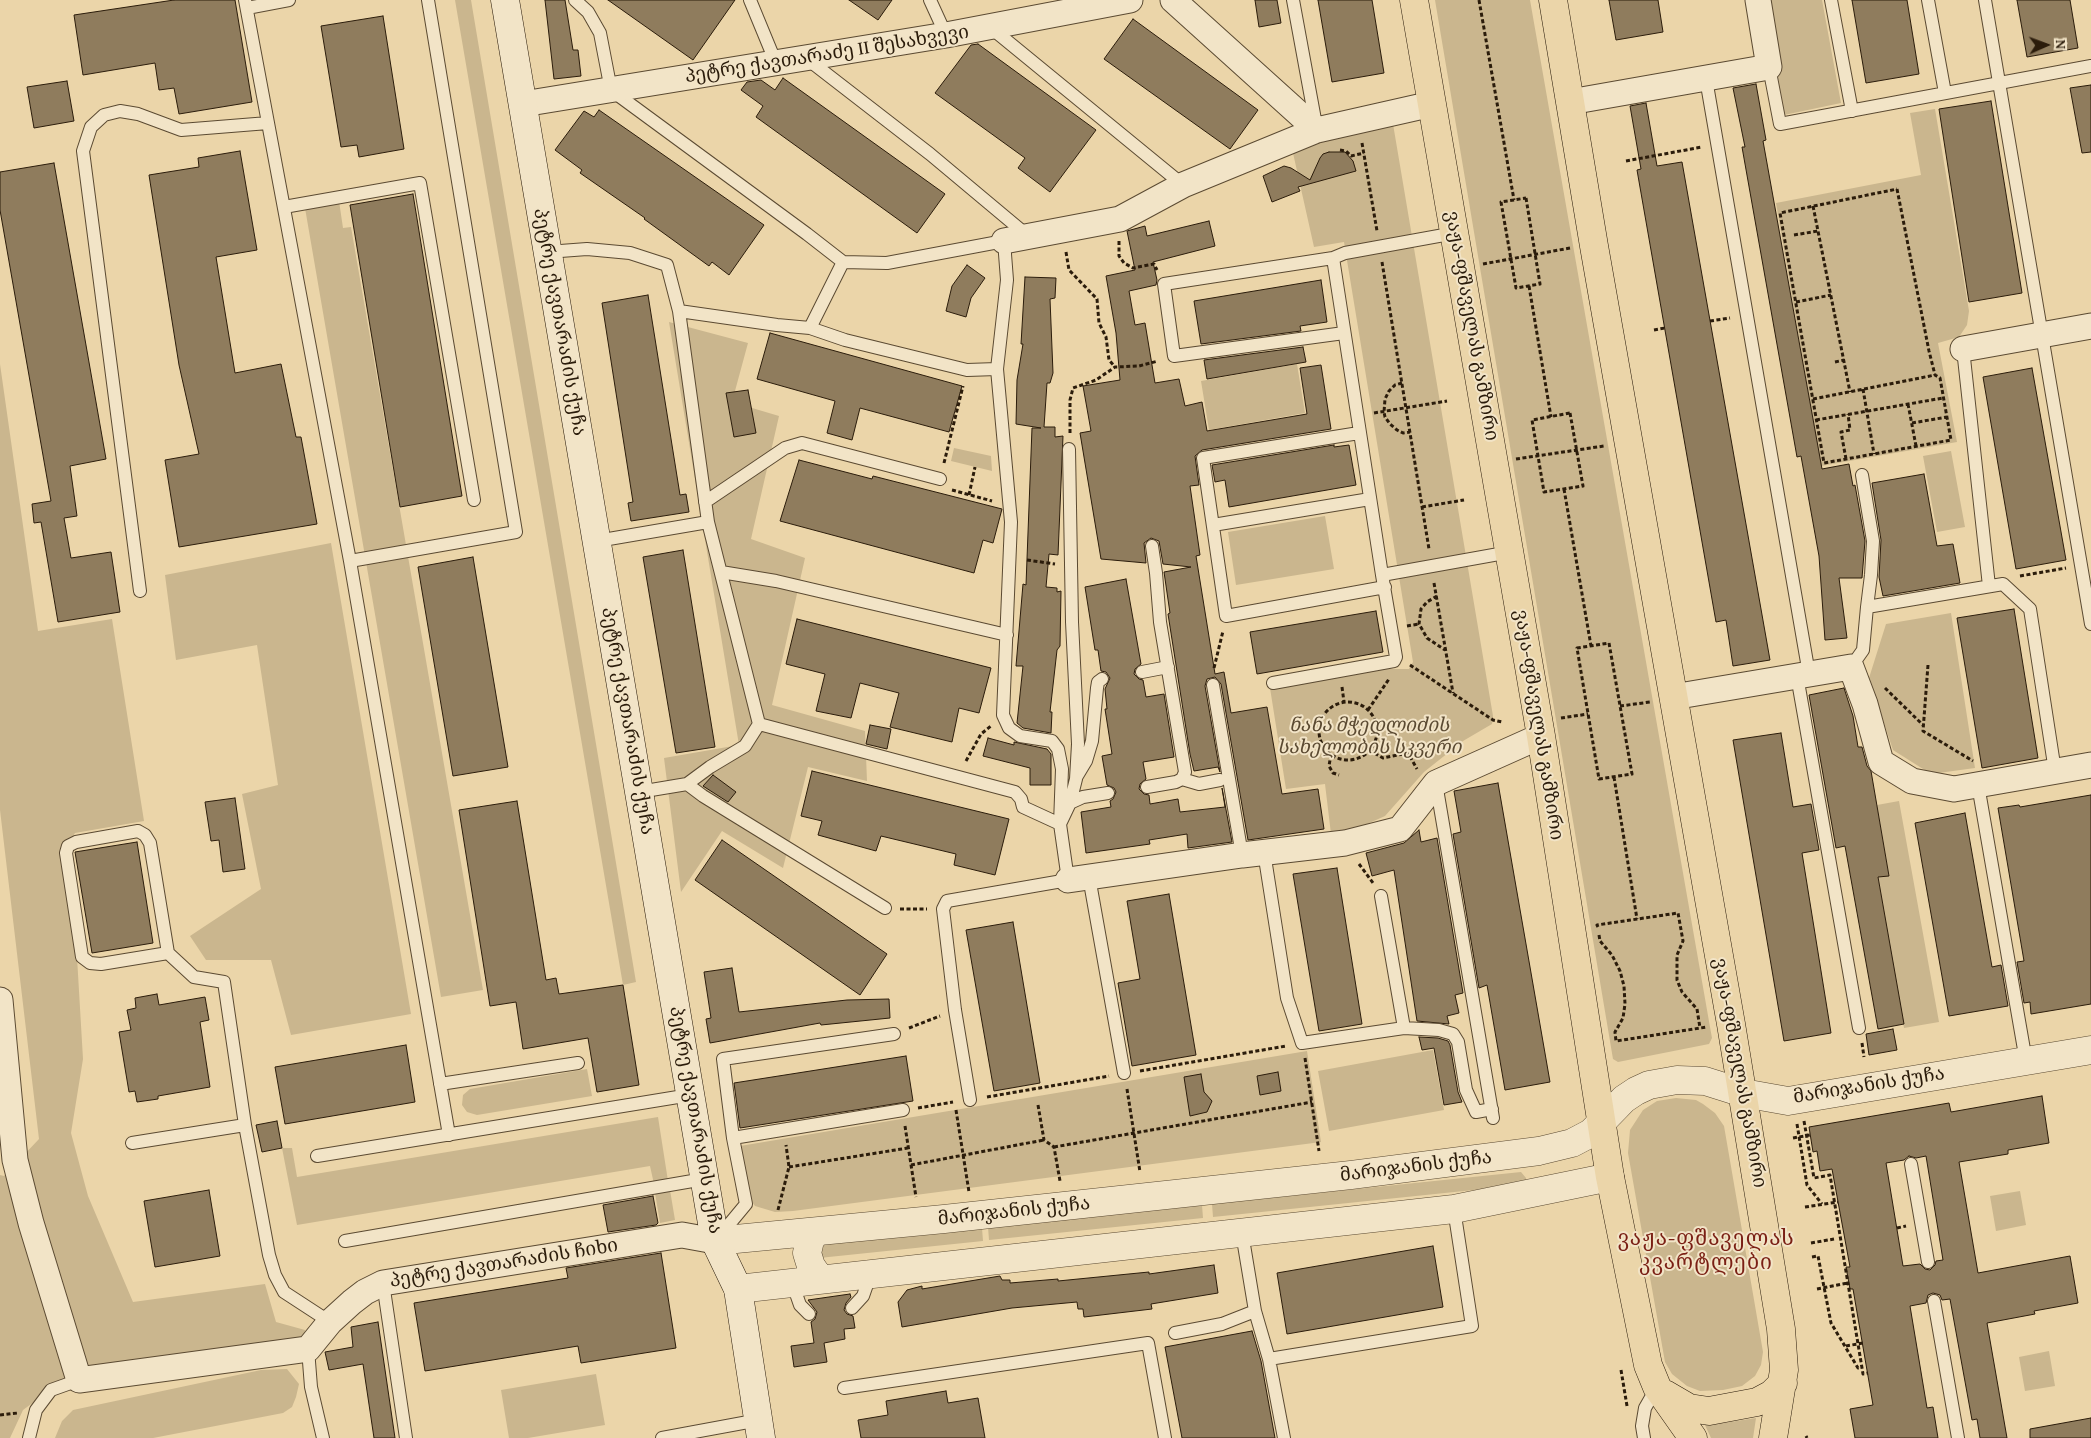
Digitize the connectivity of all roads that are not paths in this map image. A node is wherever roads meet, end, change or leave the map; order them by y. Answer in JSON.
{"nodes":[{"id":1,"x":289,"y":0,"type":"edge"},
{"id":2,"x":428,"y":0,"type":"edge"},
{"id":3,"x":505,"y":0,"type":"edge"},
{"id":4,"x":575,"y":0,"type":"edge"},
{"id":5,"x":750,"y":0,"type":"edge"},
{"id":6,"x":930,"y":0,"type":"edge"},
{"id":7,"x":1130,"y":0,"type":"edge"},
{"id":8,"x":1173,"y":0,"type":"edge"},
{"id":9,"x":1293,"y":0,"type":"edge"},
{"id":10,"x":1414,"y":0,"type":"edge"},
{"id":11,"x":1553,"y":0,"type":"edge"},
{"id":12,"x":1758,"y":0,"type":"edge"},
{"id":13,"x":1831,"y":0,"type":"edge"},
{"id":14,"x":1928,"y":0,"type":"edge"},
{"id":15,"x":1985,"y":0,"type":"edge"},
{"id":16,"x":246,"y":4,"type":"edge"},
{"id":17,"x":990,"y":27,"type":"junction"},
{"id":18,"x":946,"y":35,"type":"junction"},
{"id":19,"x":806,"y":58,"type":"junction"},
{"id":20,"x":776,"y":63,"type":"junction"},
{"id":21,"x":2091,"y":66,"type":"edge"},
{"id":22,"x":1770,"y":67,"type":"junction"},
{"id":23,"x":1706,"y":79,"type":"junction"},
{"id":24,"x":1999,"y":83,"type":"junction"},
{"id":25,"x":612,"y":90,"type":"junction"},
{"id":26,"x":1944,"y":93,"type":"junction"},
{"id":27,"x":1570,"y":102,"type":"junction"},
{"id":28,"x":523,"y":104,"type":"junction"},
{"id":29,"x":1432,"y":104,"type":"junction"},
{"id":30,"x":1852,"y":111,"type":"junction"},
{"id":31,"x":268,"y":123,"type":"junction"},
{"id":32,"x":1317,"y":130,"type":"junction"},
{"id":33,"x":1183,"y":185,"type":"junction"},
{"id":34,"x":284,"y":207,"type":"junction"},
{"id":35,"x":1455,"y":232,"type":"junction"},
{"id":36,"x":1016,"y":239,"type":"junction"},
{"id":37,"x":547,"y":252,"type":"junction"},
{"id":38,"x":1333,"y":258,"type":"junction"},
{"id":39,"x":843,"y":262,"type":"junction"},
{"id":40,"x":679,"y":311,"type":"junction"},
{"id":41,"x":2091,"y":326,"type":"edge"},
{"id":42,"x":810,"y":328,"type":"junction"},
{"id":43,"x":1344,"y":334,"type":"junction"},
{"id":44,"x":2043,"y":334,"type":"junction"},
{"id":45,"x":1963,"y":349,"type":"joint"},
{"id":46,"x":996,"y":369,"type":"junction"},
{"id":47,"x":1359,"y":433,"type":"junction"},
{"id":48,"x":1069,"y":449,"type":"road end"},
{"id":49,"x":1862,"y":475,"type":"dead end"},
{"id":50,"x":940,"y":480,"type":"road end"},
{"id":51,"x":1370,"y":499,"type":"junction"},
{"id":52,"x":474,"y":500,"type":"dead end"},
{"id":53,"x":705,"y":502,"type":"junction"},
{"id":54,"x":708,"y":522,"type":"junction"},
{"id":55,"x":1213,"y":525,"type":"junction"},
{"id":56,"x":596,"y":541,"type":"junction"},
{"id":57,"x":1152,"y":546,"type":"dead end"},
{"id":58,"x":1510,"y":552,"type":"junction"},
{"id":59,"x":350,"y":561,"type":"junction"},
{"id":60,"x":721,"y":572,"type":"junction"},
{"id":61,"x":1383,"y":581,"type":"junction"},
{"id":62,"x":2087,"y":582,"type":"edge"},
{"id":63,"x":1989,"y":586,"type":"junction"},
{"id":64,"x":140,"y":590,"type":"dead end"},
{"id":65,"x":1867,"y":607,"type":"junction"},
{"id":66,"x":2091,"y":624,"type":"edge"},
{"id":67,"x":1007,"y":635,"type":"junction"},
{"id":68,"x":1168,"y":667,"type":"junction"},
{"id":69,"x":1851,"y":667,"type":"junction"},
{"id":70,"x":1142,"y":672,"type":"dead end"},
{"id":71,"x":1803,"y":675,"type":"junction"},
{"id":72,"x":1102,"y":679,"type":"dead end"},
{"id":73,"x":1273,"y":683,"type":"dead end"},
{"id":74,"x":1214,"y":685,"type":"dead end"},
{"id":75,"x":1663,"y":699,"type":"junction"},
{"id":76,"x":759,"y":724,"type":"junction"},
{"id":77,"x":1549,"y":727,"type":"junction"},
{"id":78,"x":2091,"y":765,"type":"edge"},
{"id":79,"x":2056,"y":772,"type":"junction"},
{"id":80,"x":1977,"y":774,"type":"junction"},
{"id":81,"x":1076,"y":779,"type":"junction"},
{"id":82,"x":1182,"y":779,"type":"junction"},
{"id":83,"x":1220,"y":780,"type":"dead end"},
{"id":84,"x":1436,"y":783,"type":"junction"},
{"id":85,"x":687,"y":784,"type":"junction"},
{"id":86,"x":1147,"y":787,"type":"dead end"},
{"id":87,"x":639,"y":792,"type":"junction"},
{"id":88,"x":1108,"y":793,"type":"dead end"},
{"id":89,"x":1070,"y":803,"type":"junction"},
{"id":90,"x":1060,"y":824,"type":"junction"},
{"id":91,"x":1253,"y":853,"type":"junction"},
{"id":92,"x":1079,"y":878,"type":"junction"},
{"id":93,"x":1382,"y":896,"type":"road end"},
{"id":94,"x":885,"y":908,"type":"road end"},
{"id":95,"x":168,"y":953,"type":"junction"},
{"id":96,"x":0,"y":1000,"type":"edge"},
{"id":97,"x":1404,"y":1028,"type":"junction"},
{"id":98,"x":1859,"y":1028,"type":"dead end"},
{"id":99,"x":894,"y":1034,"type":"road end"},
{"id":100,"x":2091,"y":1050,"type":"edge"},
{"id":101,"x":2026,"y":1060,"type":"junction"},
{"id":102,"x":578,"y":1063,"type":"dead end"},
{"id":103,"x":1125,"y":1077,"type":"road end"},
{"id":104,"x":440,"y":1084,"type":"junction"},
{"id":105,"x":1742,"y":1093,"type":"junction"},
{"id":106,"x":690,"y":1095,"type":"junction"},
{"id":107,"x":970,"y":1100,"type":"road end"},
{"id":108,"x":903,"y":1110,"type":"road end"},
{"id":109,"x":245,"y":1125,"type":"junction"},
{"id":110,"x":1601,"y":1125,"type":"junction"},
{"id":111,"x":449,"y":1135,"type":"junction"},
{"id":112,"x":733,"y":1138,"type":"junction"},
{"id":113,"x":132,"y":1143,"type":"dead end"},
{"id":114,"x":1539,"y":1151,"type":"junction"},
{"id":115,"x":317,"y":1156,"type":"dead end"},
{"id":116,"x":1912,"y":1164,"type":"dead end"},
{"id":117,"x":1610,"y":1177,"type":"junction"},
{"id":118,"x":704,"y":1179,"type":"junction"},
{"id":119,"x":1546,"y":1191,"type":"junction"},
{"id":120,"x":1454,"y":1209,"type":"junction"},
{"id":121,"x":816,"y":1232,"type":"junction"},
{"id":122,"x":1242,"y":1233,"type":"junction"},
{"id":123,"x":345,"y":1241,"type":"dead end"},
{"id":124,"x":715,"y":1241,"type":"junction"},
{"id":125,"x":1928,"y":1262,"type":"dead end"},
{"id":126,"x":871,"y":1273,"type":"junction"},
{"id":127,"x":820,"y":1279,"type":"junction"},
{"id":128,"x":792,"y":1282,"type":"junction"},
{"id":129,"x":383,"y":1283,"type":"junction"},
{"id":130,"x":738,"y":1289,"type":"junction"},
{"id":131,"x":1934,"y":1301,"type":"dead end"},
{"id":132,"x":852,"y":1308,"type":"dead end"},
{"id":133,"x":1255,"y":1311,"type":"junction"},
{"id":134,"x":809,"y":1314,"type":"dead end"},
{"id":135,"x":330,"y":1322,"type":"junction"},
{"id":136,"x":1175,"y":1333,"type":"dead end"},
{"id":137,"x":308,"y":1349,"type":"junction"},
{"id":138,"x":1269,"y":1359,"type":"junction"},
{"id":139,"x":78,"y":1380,"type":"junction"},
{"id":140,"x":1783,"y":1383,"type":"junction"},
{"id":141,"x":844,"y":1388,"type":"dead end"},
{"id":142,"x":1658,"y":1388,"type":"junction"},
{"id":143,"x":760,"y":1429,"type":"edge"},
{"id":144,"x":29,"y":1438,"type":"edge"},
{"id":145,"x":323,"y":1438,"type":"edge"},
{"id":146,"x":406,"y":1438,"type":"edge"},
{"id":147,"x":662,"y":1438,"type":"edge"},
{"id":148,"x":1165,"y":1438,"type":"edge"},
{"id":149,"x":1284,"y":1438,"type":"edge"},
{"id":150,"x":1644,"y":1438,"type":"edge"},
{"id":151,"x":1693,"y":1438,"type":"edge"},
{"id":152,"x":1773,"y":1438,"type":"edge"},
{"id":153,"x":1958,"y":1438,"type":"edge"}],
"edges":[{"from":1,"to":16,"type":"lane"},
{"from":2,"to":59,"type":"lane"},
{"from":3,"to":28,"type":"street","name":"პეტრე ქავთარაძის ქუჩა"},
{"from":4,"to":25,"type":"lane"},
{"from":5,"to":20,"type":"lane"},
{"from":6,"to":18,"type":"lane"},
{"from":7,"to":17,"type":"street","name":"პეტრე ქავთარაძე II შესახვევი"},
{"from":8,"to":32,"type":"street"},
{"from":9,"to":32,"type":"lane"},
{"from":10,"to":29,"type":"main road","name":"ვაჟა-ფშაველას გამზირი"},
{"from":11,"to":27,"type":"main road","name":"ვაჟა-ფშაველას გამზირი"},
{"from":12,"to":22,"type":"street"},
{"from":13,"to":30,"type":"lane"},
{"from":14,"to":26,"type":"lane"},
{"from":15,"to":24,"type":"lane"},
{"from":16,"to":31,"type":"lane"},
{"from":17,"to":18,"type":"street","name":"პეტრე ქავთარაძე II შესახვევი"},
{"from":17,"to":33,"type":"lane"},
{"from":18,"to":19,"type":"street","name":"პეტრე ქავთარაძე II შესახვევი"},
{"from":19,"to":20,"type":"street","name":"პეტრე ქავთარაძე II შესახვევი"},
{"from":19,"to":36,"type":"lane"},
{"from":20,"to":25,"type":"street","name":"პეტრე ქავთარაძე II შესახვევი"},
{"from":21,"to":24,"type":"lane"},
{"from":22,"to":23,"type":"street"},
{"from":22,"to":30,"type":"lane"},
{"from":23,"to":27,"type":"street"},
{"from":23,"to":71,"type":"lane"},
{"from":24,"to":26,"type":"lane"},
{"from":24,"to":44,"type":"lane"},
{"from":25,"to":28,"type":"street","name":"პეტრე ქავთარაძე II შესახვევი"},
{"from":25,"to":39,"type":"lane"},
{"from":26,"to":30,"type":"lane"},
{"from":27,"to":75,"type":"main road","name":"ვაჟა-ფშაველას გამზირი"},
{"from":28,"to":37,"type":"street","name":"პეტრე ქავთარაძის ქუჩა"},
{"from":29,"to":32,"type":"street"},
{"from":29,"to":35,"type":"main road","name":"ვაჟა-ფშაველას გამზირი"},
{"from":31,"to":34,"type":"lane"},
{"from":31,"to":64,"type":"lane"},
{"from":32,"to":33,"type":"street"},
{"from":33,"to":36,"type":"street"},
{"from":34,"to":52,"type":"lane"},
{"from":34,"to":59,"type":"lane"},
{"from":35,"to":38,"type":"lane"},
{"from":35,"to":58,"type":"main road","name":"ვაჟა-ფშაველას გამზირი"},
{"from":36,"to":39,"type":"lane"},
{"from":36,"to":46,"type":"lane"},
{"from":37,"to":40,"type":"lane"},
{"from":37,"to":56,"type":"street","name":"პეტრე ქავთარაძის ქუჩა"},
{"from":38,"to":43,"type":"lane"},
{"from":38,"to":43,"type":"lane"},
{"from":39,"to":42,"type":"lane"},
{"from":40,"to":42,"type":"lane"},
{"from":40,"to":53,"type":"lane"},
{"from":41,"to":44,"type":"street"},
{"from":42,"to":46,"type":"lane"},
{"from":43,"to":47,"type":"lane"},
{"from":44,"to":45,"type":"street"},
{"from":44,"to":62,"type":"lane"},
{"from":45,"to":63,"type":"lane"},
{"from":46,"to":67,"type":"lane"},
{"from":47,"to":51,"type":"lane"},
{"from":47,"to":55,"type":"lane"},
{"from":48,"to":81,"type":"lane"},
{"from":49,"to":65,"type":"lane"},
{"from":50,"to":53,"type":"lane"},
{"from":51,"to":55,"type":"lane"},
{"from":51,"to":61,"type":"lane"},
{"from":53,"to":54,"type":"lane"},
{"from":54,"to":56,"type":"lane"},
{"from":54,"to":60,"type":"lane"},
{"from":55,"to":61,"type":"lane"},
{"from":56,"to":87,"type":"street","name":"პეტრე ქავთარაძის ქუჩა"},
{"from":57,"to":68,"type":"lane"},
{"from":58,"to":61,"type":"lane"},
{"from":58,"to":77,"type":"main road","name":"ვაჟა-ფშაველას გამზირი"},
{"from":59,"to":104,"type":"lane"},
{"from":60,"to":67,"type":"lane"},
{"from":60,"to":76,"type":"lane"},
{"from":61,"to":73,"type":"lane"},
{"from":62,"to":66,"type":"lane"},
{"from":63,"to":65,"type":"lane"},
{"from":63,"to":79,"type":"lane"},
{"from":65,"to":69,"type":"lane"},
{"from":67,"to":90,"type":"lane"},
{"from":68,"to":70,"type":"lane"},
{"from":68,"to":82,"type":"lane"},
{"from":69,"to":71,"type":"street"},
{"from":69,"to":80,"type":"street"},
{"from":71,"to":75,"type":"street"},
{"from":71,"to":98,"type":"lane"},
{"from":72,"to":81,"type":"lane"},
{"from":74,"to":91,"type":"lane"},
{"from":75,"to":105,"type":"main road","name":"ვაჟა-ფშაველას გამზირი"},
{"from":76,"to":85,"type":"lane"},
{"from":76,"to":90,"type":"lane"},
{"from":77,"to":84,"type":"street"},
{"from":77,"to":110,"type":"main road","name":"ვაჟა-ფშაველას გამზირი"},
{"from":78,"to":79,"type":"street"},
{"from":79,"to":80,"type":"street"},
{"from":80,"to":101,"type":"lane"},
{"from":81,"to":89,"type":"lane"},
{"from":82,"to":83,"type":"lane"},
{"from":82,"to":86,"type":"lane"},
{"from":84,"to":91,"type":"street"},
{"from":84,"to":97,"type":"lane"},
{"from":85,"to":87,"type":"lane"},
{"from":85,"to":94,"type":"lane"},
{"from":87,"to":106,"type":"street","name":"პეტრე ქავთარაძის ქუჩა"},
{"from":88,"to":89,"type":"lane"},
{"from":89,"to":90,"type":"lane"},
{"from":90,"to":92,"type":"lane"},
{"from":91,"to":92,"type":"street"},
{"from":91,"to":97,"type":"lane"},
{"from":92,"to":103,"type":"lane"},
{"from":92,"to":107,"type":"lane"},
{"from":93,"to":97,"type":"lane"},
{"from":95,"to":95,"type":"lane"},
{"from":95,"to":109,"type":"lane"},
{"from":96,"to":139,"type":"street"},
{"from":99,"to":112,"type":"lane"},
{"from":100,"to":101,"type":"street","name":"მარიჯანის ქუჩა"},
{"from":101,"to":105,"type":"street","name":"მარიჯანის ქუჩა"},
{"from":102,"to":104,"type":"lane"},
{"from":104,"to":111,"type":"lane"},
{"from":105,"to":110,"type":"street","name":"მარიჯანის ქუჩა"},
{"from":105,"to":140,"type":"main road","name":"ვაჟა-ფშაველას გამზირი"},
{"from":106,"to":111,"type":"lane"},
{"from":106,"to":118,"type":"street","name":"პეტრე ქავთარაძის ქუჩა"},
{"from":108,"to":112,"type":"lane"},
{"from":109,"to":113,"type":"lane"},
{"from":109,"to":135,"type":"lane"},
{"from":110,"to":114,"type":"street","name":"მარიჯანის ქუჩა"},
{"from":110,"to":117,"type":"main road","name":"ვაჟა-ფშაველას გამზირი"},
{"from":111,"to":115,"type":"lane"},
{"from":112,"to":124,"type":"lane"},
{"from":114,"to":119,"type":"street"},
{"from":114,"to":121,"type":"street","name":"მარიჯანის ქუჩა"},
{"from":116,"to":125,"type":"lane"},
{"from":117,"to":119,"type":"street"},
{"from":117,"to":142,"type":"main road","name":"ვაჟა-ფშაველას გამზირი"},
{"from":118,"to":123,"type":"lane"},
{"from":118,"to":124,"type":"street","name":"პეტრე ქავთარაძის ქუჩა"},
{"from":119,"to":120,"type":"street"},
{"from":120,"to":122,"type":"street"},
{"from":120,"to":138,"type":"lane"},
{"from":121,"to":124,"type":"street","name":"მარიჯანის ქუჩა"},
{"from":121,"to":127,"type":"street"},
{"from":122,"to":126,"type":"street"},
{"from":122,"to":133,"type":"lane"},
{"from":124,"to":129,"type":"street","name":"პეტრე ქავთარაძის ჩიხი"},
{"from":124,"to":130,"type":"street","name":"პეტრე ქავთარაძის ქუჩა"},
{"from":126,"to":127,"type":"street"},
{"from":126,"to":132,"type":"lane"},
{"from":127,"to":128,"type":"street"},
{"from":128,"to":130,"type":"street"},
{"from":128,"to":134,"type":"lane"},
{"from":129,"to":135,"type":"street","name":"პეტრე ქავთარაძის ჩიხი"},
{"from":129,"to":146,"type":"lane"},
{"from":130,"to":143,"type":"street","name":"პეტრე ქავთარაძის ქუჩა"},
{"from":131,"to":153,"type":"lane"},
{"from":133,"to":136,"type":"lane"},
{"from":133,"to":138,"type":"lane"},
{"from":135,"to":137,"type":"street","name":"პეტრე ქავთარაძის ჩიხი"},
{"from":137,"to":139,"type":"street"},
{"from":137,"to":145,"type":"lane"},
{"from":138,"to":149,"type":"lane"},
{"from":139,"to":144,"type":"lane"},
{"from":140,"to":142,"type":"main road"},
{"from":140,"to":152,"type":"main road","name":"ვაჟა-ფშაველას გამზირი"},
{"from":141,"to":148,"type":"lane"},
{"from":142,"to":150,"type":"lane"},
{"from":142,"to":151,"type":"main road","name":"ვაჟა-ფშაველას გამზირი"},
{"from":143,"to":147,"type":"lane"}]}
